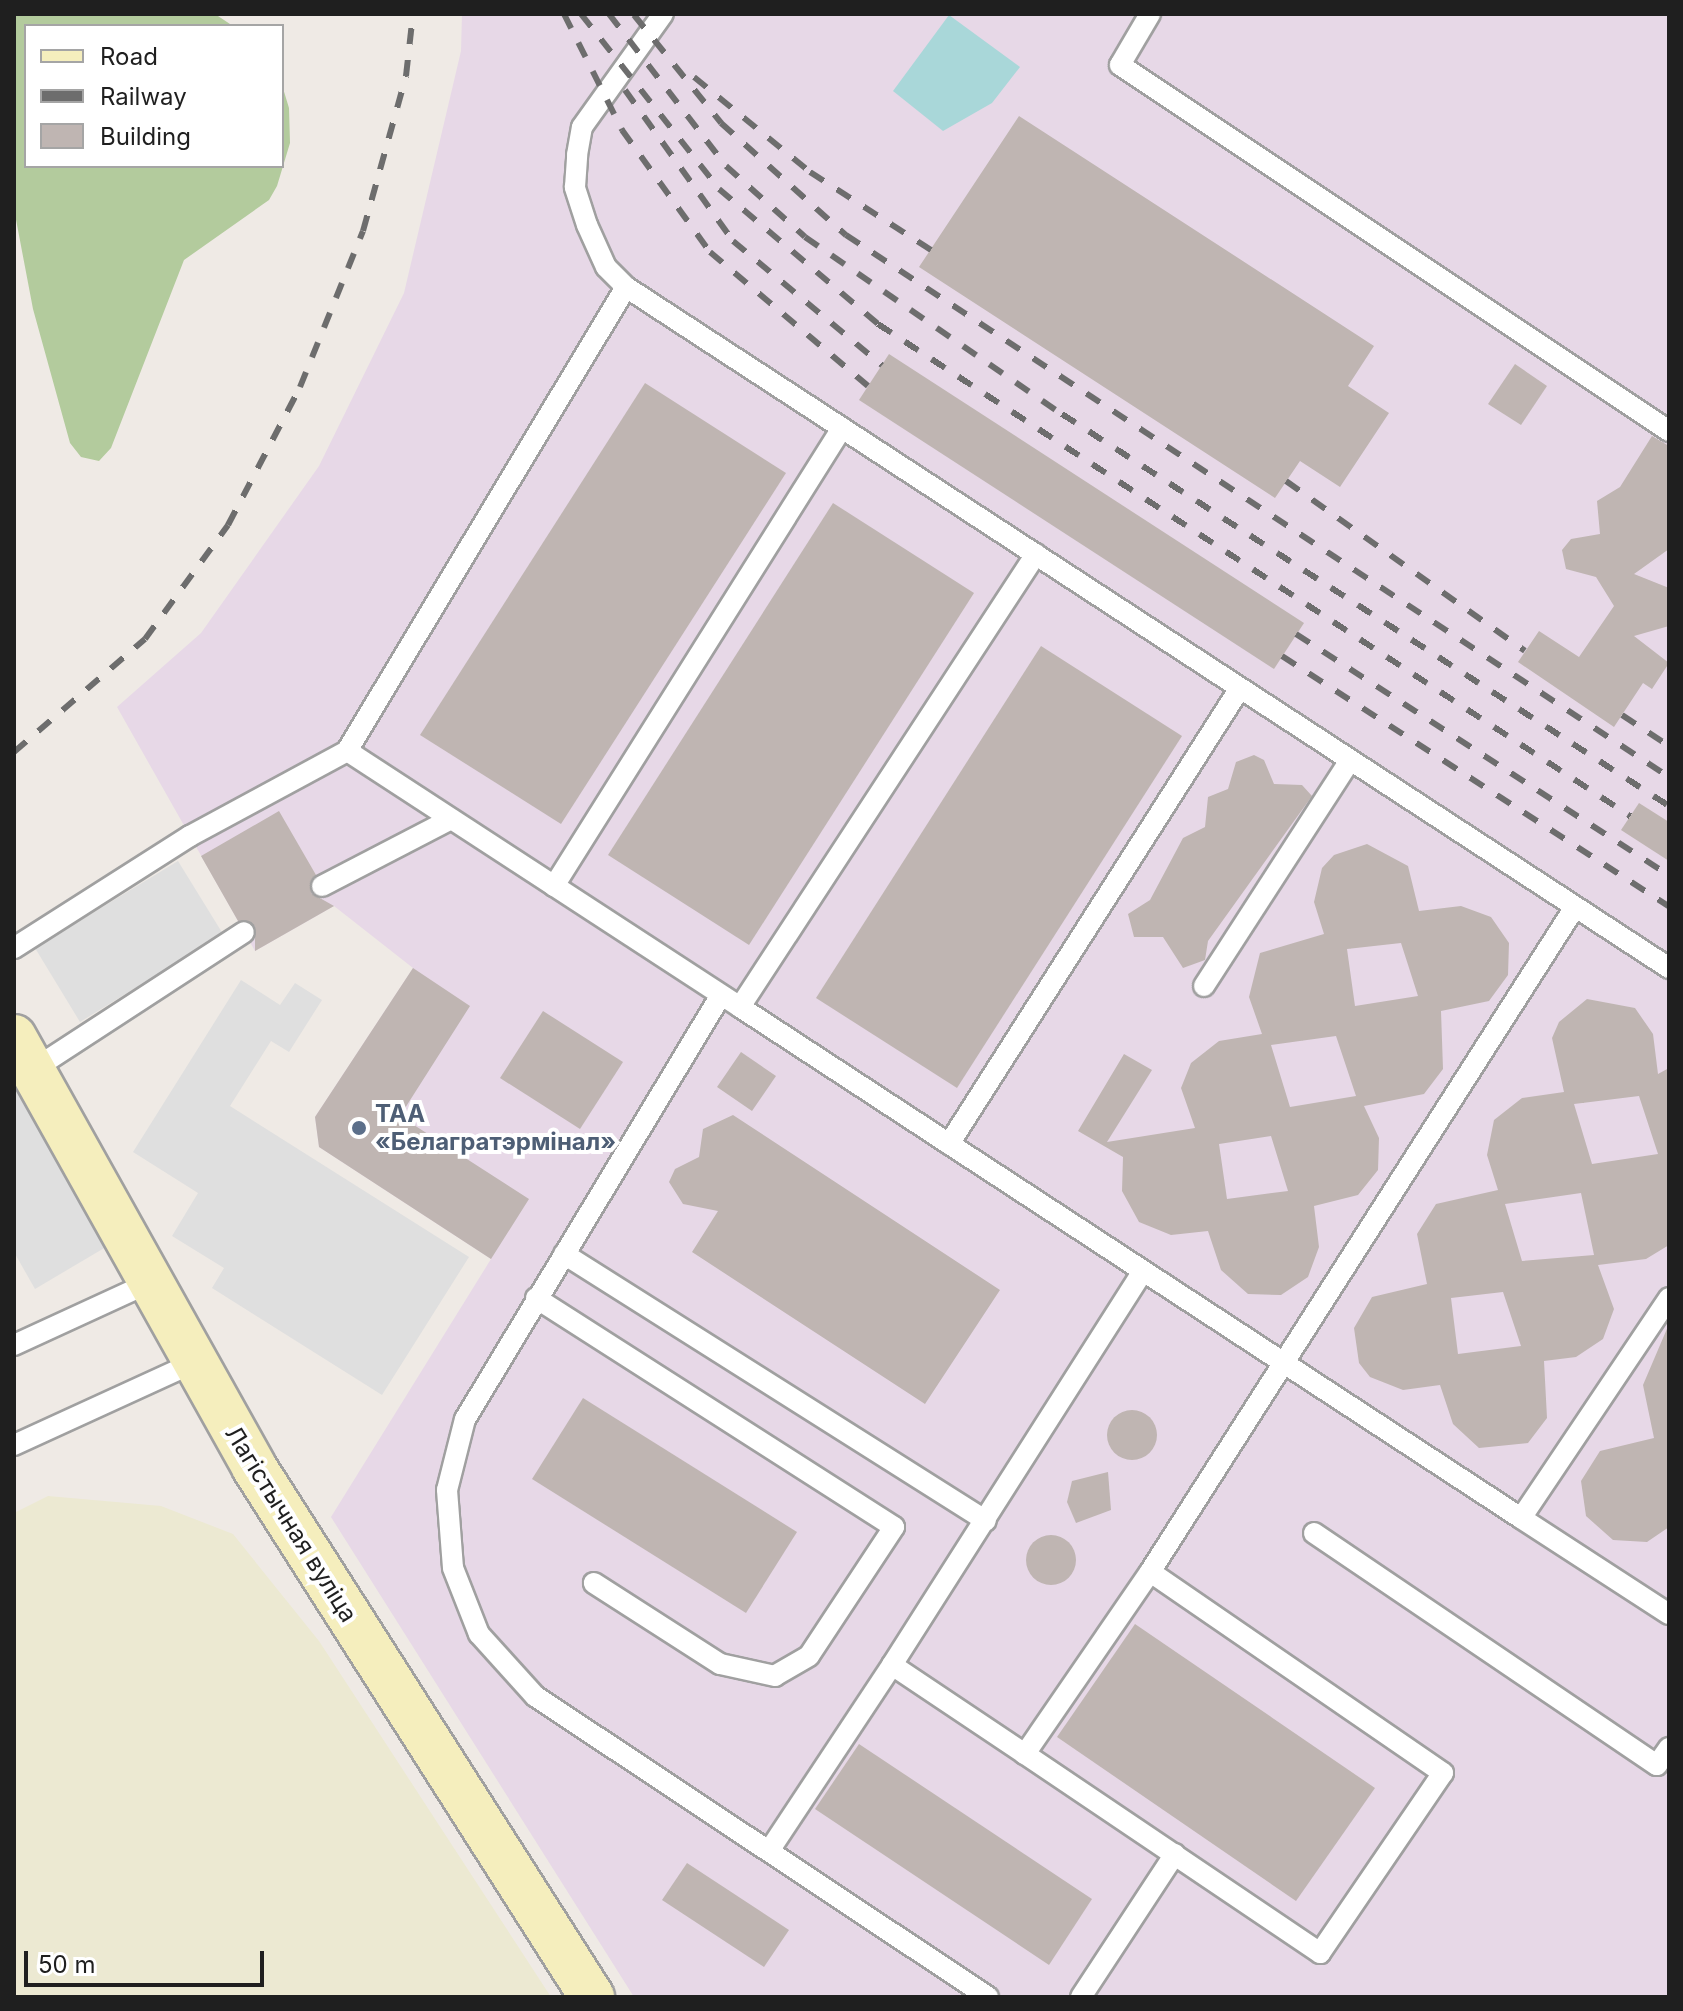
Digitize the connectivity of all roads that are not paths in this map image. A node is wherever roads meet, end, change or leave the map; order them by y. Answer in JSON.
{"nodes":[{"id":1,"x":663,"y":14,"type":"edge"},
{"id":2,"x":1150,"y":14,"type":"edge"},
{"id":3,"x":626,"y":287,"type":"junction"},
{"id":4,"x":842,"y":428,"type":"junction"},
{"id":5,"x":1669,"y":431,"type":"edge"},
{"id":6,"x":1036,"y":554,"type":"junction"},
{"id":7,"x":1240,"y":688,"type":"junction"},
{"id":8,"x":347,"y":751,"type":"junction"},
{"id":9,"x":1350,"y":760,"type":"junction"},
{"id":10,"x":451,"y":819,"type":"junction"},
{"id":11,"x":322,"y":886,"type":"dead end"},
{"id":12,"x":554,"y":886,"type":"junction"},
{"id":13,"x":1575,"y":907,"type":"junction"},
{"id":14,"x":244,"y":932,"type":"dead end"},
{"id":15,"x":14,"y":948,"type":"edge"},
{"id":16,"x":1669,"y":968,"type":"edge"},
{"id":17,"x":1204,"y":986,"type":"dead end"},
{"id":18,"x":721,"y":995,"type":"junction"},
{"id":19,"x":740,"y":1007,"type":"junction"},
{"id":20,"x":23,"y":1054,"type":"edge"},
{"id":21,"x":949,"y":1144,"type":"junction"},
{"id":22,"x":564,"y":1254,"type":"junction"},
{"id":23,"x":1143,"y":1271,"type":"junction"},
{"id":24,"x":149,"y":1283,"type":"junction"},
{"id":25,"x":536,"y":1298,"type":"junction"},
{"id":26,"x":1669,"y":1298,"type":"edge"},
{"id":27,"x":14,"y":1345,"type":"edge"},
{"id":28,"x":193,"y":1363,"type":"junction"},
{"id":29,"x":1286,"y":1364,"type":"junction"},
{"id":30,"x":14,"y":1445,"type":"edge"},
{"id":31,"x":1521,"y":1518,"type":"junction"},
{"id":32,"x":986,"y":1521,"type":"junction"},
{"id":33,"x":1314,"y":1533,"type":"dead end"},
{"id":34,"x":1150,"y":1572,"type":"junction"},
{"id":35,"x":594,"y":1583,"type":"dead end"},
{"id":36,"x":1669,"y":1614,"type":"edge"},
{"id":37,"x":892,"y":1665,"type":"junction"},
{"id":38,"x":1669,"y":1748,"type":"edge"},
{"id":39,"x":1025,"y":1754,"type":"junction"},
{"id":40,"x":769,"y":1851,"type":"junction"},
{"id":41,"x":1175,"y":1854,"type":"junction"},
{"id":42,"x":592,"y":1997,"type":"edge"},
{"id":43,"x":988,"y":1997,"type":"edge"},
{"id":44,"x":1081,"y":1997,"type":"edge"}],
"edges":[{"from":1,"to":3,"type":"lane"},
{"from":2,"to":5,"type":"lane"},
{"from":3,"to":4,"type":"lane"},
{"from":3,"to":8,"type":"lane"},
{"from":4,"to":6,"type":"lane"},
{"from":4,"to":12,"type":"lane"},
{"from":6,"to":7,"type":"lane"},
{"from":6,"to":19,"type":"lane"},
{"from":7,"to":9,"type":"lane"},
{"from":7,"to":21,"type":"lane"},
{"from":8,"to":10,"type":"lane"},
{"from":8,"to":15,"type":"lane"},
{"from":9,"to":13,"type":"lane"},
{"from":9,"to":17,"type":"lane"},
{"from":10,"to":11,"type":"lane"},
{"from":10,"to":12,"type":"lane"},
{"from":12,"to":18,"type":"lane"},
{"from":13,"to":16,"type":"lane"},
{"from":13,"to":29,"type":"lane"},
{"from":14,"to":20,"type":"lane"},
{"from":18,"to":19,"type":"lane"},
{"from":18,"to":22,"type":"lane"},
{"from":19,"to":21,"type":"lane"},
{"from":20,"to":24,"type":"street","name":"Лагістычная вуліца"},
{"from":21,"to":23,"type":"lane"},
{"from":22,"to":25,"type":"lane"},
{"from":22,"to":32,"type":"lane"},
{"from":23,"to":29,"type":"lane"},
{"from":23,"to":32,"type":"lane"},
{"from":24,"to":27,"type":"lane"},
{"from":24,"to":28,"type":"street","name":"Лагістычная вуліца"},
{"from":25,"to":35,"type":"lane"},
{"from":25,"to":40,"type":"lane"},
{"from":26,"to":31,"type":"lane"},
{"from":28,"to":30,"type":"lane"},
{"from":28,"to":42,"type":"street","name":"Лагістычная вуліца"},
{"from":29,"to":31,"type":"lane"},
{"from":29,"to":34,"type":"lane"},
{"from":31,"to":36,"type":"lane"},
{"from":32,"to":37,"type":"lane"},
{"from":33,"to":38,"type":"lane"},
{"from":34,"to":39,"type":"lane"},
{"from":34,"to":41,"type":"lane"},
{"from":37,"to":39,"type":"lane"},
{"from":37,"to":40,"type":"lane"},
{"from":39,"to":41,"type":"lane"},
{"from":40,"to":43,"type":"lane"},
{"from":41,"to":44,"type":"lane"}]}
